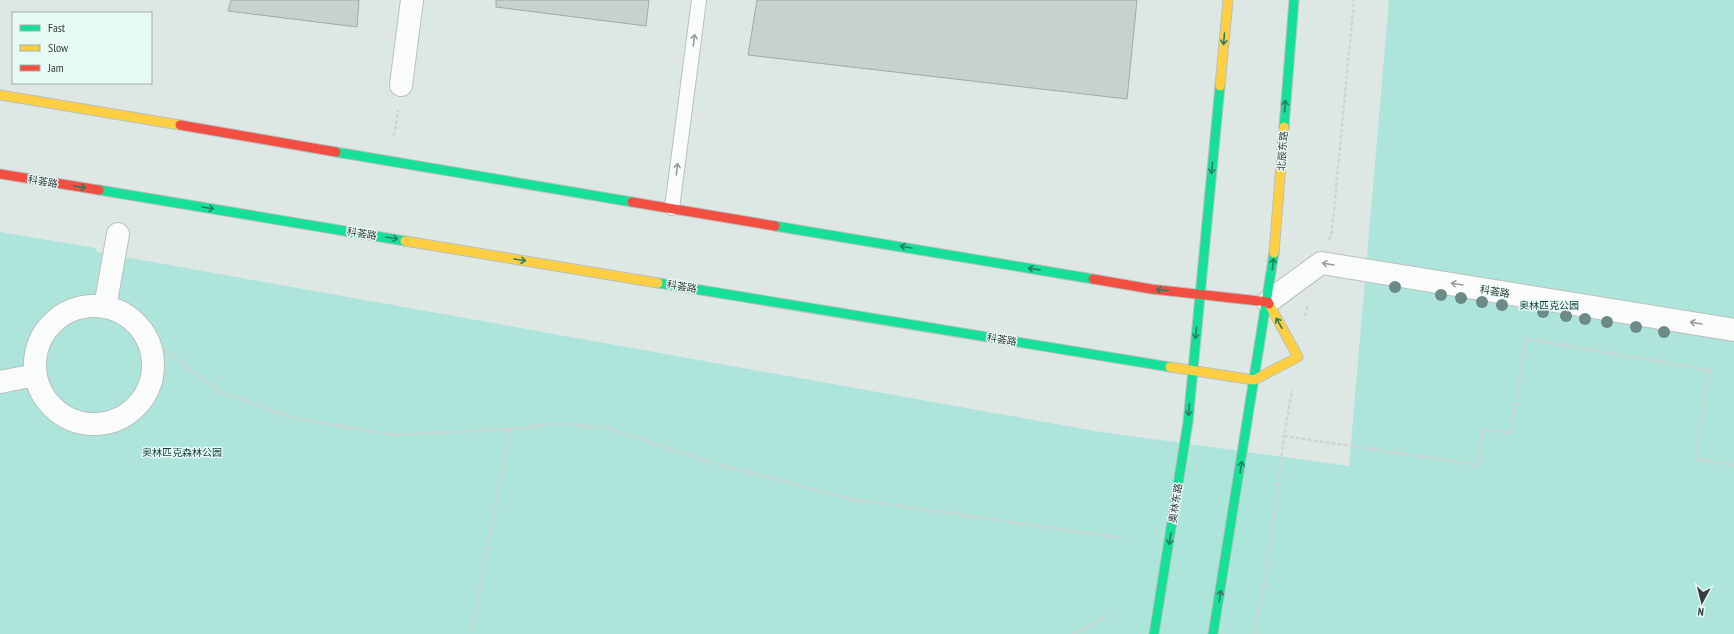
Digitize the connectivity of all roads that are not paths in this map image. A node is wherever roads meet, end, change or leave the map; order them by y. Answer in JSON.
{"nodes":[{"id":1,"x":412,"y":0,"type":"edge"},
{"id":2,"x":699,"y":0,"type":"edge"},
{"id":3,"x":1228,"y":0,"type":"edge"},
{"id":4,"x":1294,"y":0,"type":"edge"},
{"id":5,"x":401,"y":85,"type":"road end"},
{"id":6,"x":0,"y":95,"type":"edge"},
{"id":7,"x":0,"y":174,"type":"edge"},
{"id":8,"x":672,"y":208,"type":"junction"},
{"id":9,"x":118,"y":234,"type":"dead end"},
{"id":10,"x":1200,"y":294,"type":"junction"},
{"id":11,"x":1268,"y":302,"type":"junction"},
{"id":12,"x":105,"y":307,"type":"junction"},
{"id":13,"x":1734,"y":330,"type":"edge"},
{"id":14,"x":1192,"y":371,"type":"junction"},
{"id":15,"x":36,"y":375,"type":"junction"},
{"id":16,"x":1254,"y":380,"type":"junction"},
{"id":17,"x":0,"y":382,"type":"edge"},
{"id":18,"x":1154,"y":634,"type":"edge"},
{"id":19,"x":1213,"y":634,"type":"edge"}],
"edges":[{"from":1,"to":5,"type":"street"},
{"from":8,"to":2,"type":"lane","one_way":true},
{"from":3,"to":10,"type":"main road","one_way":true},
{"from":11,"to":4,"type":"main road","name":"北辰东路","one_way":true},
{"from":6,"to":8,"type":"main road"},
{"from":7,"to":14,"type":"main road","name":"科荟路","one_way":true},
{"from":10,"to":8,"type":"main road","one_way":true},
{"from":9,"to":12,"type":"street"},
{"from":10,"to":11,"type":"main road"},
{"from":10,"to":14,"type":"main road","name":"奥林东路","one_way":true},
{"from":13,"to":11,"type":"street","name":"科荟路","one_way":true},
{"from":11,"to":16,"type":"main road","name":"北辰东路"},
{"from":16,"to":11,"type":"main road","one_way":true},
{"from":12,"to":15,"type":"street"},
{"from":12,"to":15,"type":"street"},
{"from":14,"to":16,"type":"main road","name":"科荟路"},
{"from":14,"to":18,"type":"main road","name":"奥林东路","one_way":true},
{"from":15,"to":17,"type":"street"},
{"from":19,"to":16,"type":"main road","one_way":true}]}
